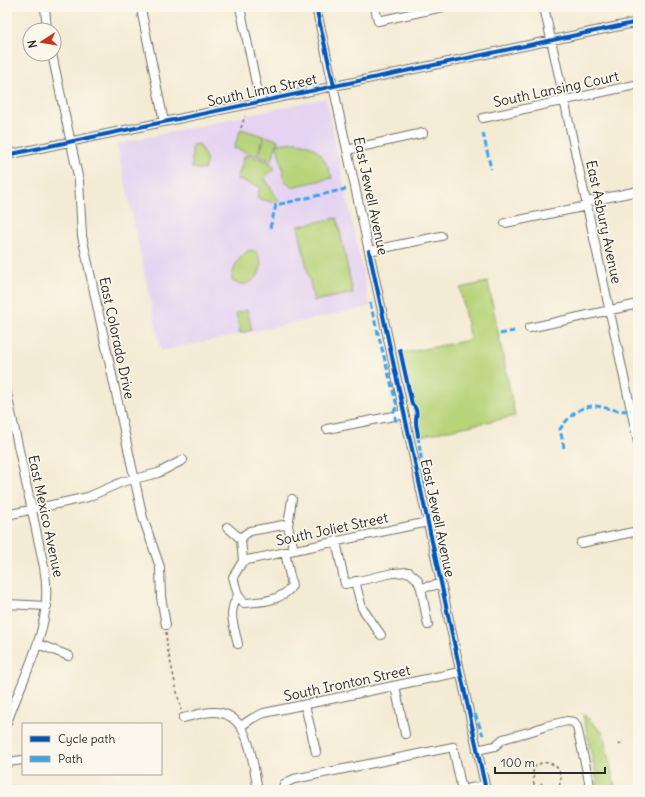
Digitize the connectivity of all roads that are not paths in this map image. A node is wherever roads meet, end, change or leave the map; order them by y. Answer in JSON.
{"nodes":[{"id":1,"x":45,"y":7,"type":"edge"},
{"id":2,"x":240,"y":7,"type":"edge"},
{"id":3,"x":316,"y":7,"type":"edge"},
{"id":4,"x":375,"y":7,"type":"edge"},
{"id":5,"x":442,"y":7,"type":"edge"},
{"id":6,"x":544,"y":7,"type":"edge"},
{"id":7,"x":142,"y":14,"type":"dead end"},
{"id":8,"x":46,"y":22,"type":"edge"},
{"id":9,"x":638,"y":22,"type":"edge"},
{"id":10,"x":551,"y":41,"type":"junction"},
{"id":11,"x":54,"y":62,"type":"edge"},
{"id":12,"x":635,"y":85,"type":"dead end"},
{"id":13,"x":334,"y":86,"type":"junction"},
{"id":14,"x":564,"y":100,"type":"junction"},
{"id":15,"x":260,"y":102,"type":"junction"},
{"id":16,"x":483,"y":118,"type":"dead end"},
{"id":17,"x":164,"y":122,"type":"junction"},
{"id":18,"x":423,"y":133,"type":"dead end"},
{"id":19,"x":71,"y":141,"type":"junction"},
{"id":20,"x":347,"y":150,"type":"junction"},
{"id":21,"x":7,"y":155,"type":"edge"},
{"id":22,"x":638,"y":191,"type":"edge"},
{"id":23,"x":586,"y":204,"type":"junction"},
{"id":24,"x":505,"y":223,"type":"dead end"},
{"id":25,"x":441,"y":236,"type":"dead end"},
{"id":26,"x":369,"y":251,"type":"junction"},
{"id":27,"x":638,"y":304,"type":"edge"},
{"id":28,"x":610,"y":311,"type":"junction"},
{"id":29,"x":529,"y":328,"type":"dead end"},
{"id":30,"x":7,"y":394,"type":"edge"},
{"id":31,"x":635,"y":413,"type":"edge"},
{"id":32,"x":404,"y":414,"type":"junction"},
{"id":33,"x":10,"y":424,"type":"edge"},
{"id":34,"x":327,"y":429,"type":"dead end"},
{"id":35,"x":638,"y":442,"type":"edge"},
{"id":36,"x":183,"y":460,"type":"dead end"},
{"id":37,"x":135,"y":479,"type":"junction"},
{"id":38,"x":292,"y":499,"type":"dead end"},
{"id":39,"x":32,"y":509,"type":"junction"},
{"id":40,"x":7,"y":515,"type":"edge"},
{"id":41,"x":428,"y":522,"type":"junction"},
{"id":42,"x":288,"y":526,"type":"junction"},
{"id":43,"x":227,"y":527,"type":"dead end"},
{"id":44,"x":638,"y":531,"type":"edge"},
{"id":45,"x":241,"y":539,"type":"junction"},
{"id":46,"x":336,"y":541,"type":"junction"},
{"id":47,"x":581,"y":543,"type":"dead end"},
{"id":48,"x":294,"y":550,"type":"junction"},
{"id":49,"x":285,"y":552,"type":"junction"},
{"id":50,"x":243,"y":561,"type":"junction"},
{"id":51,"x":355,"y":581,"type":"junction"},
{"id":52,"x":441,"y":584,"type":"junction"},
{"id":53,"x":421,"y":588,"type":"junction"},
{"id":54,"x":238,"y":595,"type":"junction"},
{"id":55,"x":7,"y":604,"type":"edge"},
{"id":56,"x":47,"y":606,"type":"junction"},
{"id":57,"x":166,"y":625,"type":"road end"},
{"id":58,"x":428,"y":625,"type":"dead end"},
{"id":59,"x":381,"y":635,"type":"dead end"},
{"id":60,"x":38,"y":644,"type":"junction"},
{"id":61,"x":238,"y":644,"type":"dead end"},
{"id":62,"x":69,"y":656,"type":"dead end"},
{"id":63,"x":460,"y":672,"type":"junction"},
{"id":64,"x":395,"y":686,"type":"junction"},
{"id":65,"x":305,"y":705,"type":"junction"},
{"id":66,"x":182,"y":718,"type":"road end"},
{"id":67,"x":7,"y":723,"type":"edge"},
{"id":68,"x":241,"y":726,"type":"junction"},
{"id":69,"x":405,"y":734,"type":"dead end"},
{"id":70,"x":477,"y":750,"type":"junction"},
{"id":71,"x":316,"y":752,"type":"dead end"},
{"id":72,"x":22,"y":760,"type":"edge"},
{"id":73,"x":7,"y":762,"type":"edge"},
{"id":74,"x":485,"y":787,"type":"edge"},
{"id":75,"x":258,"y":790,"type":"edge"},
{"id":76,"x":282,"y":790,"type":"edge"},
{"id":77,"x":462,"y":790,"type":"edge"},
{"id":78,"x":591,"y":790,"type":"edge"}],
"edges":[{"from":1,"to":8,"type":"street"},
{"from":2,"to":15,"type":"street"},
{"from":3,"to":13,"type":"street","name":"East Jewell Avenue"},
{"from":4,"to":5,"type":"street"},
{"from":6,"to":10,"type":"street","name":"East Asbury Avenue"},
{"from":7,"to":17,"type":"street"},
{"from":9,"to":10,"type":"street","name":"South Lima Street"},
{"from":10,"to":13,"type":"street","name":"South Lima Street"},
{"from":10,"to":14,"type":"street","name":"East Asbury Avenue"},
{"from":11,"to":19,"type":"street","name":"East Colorado Drive"},
{"from":12,"to":14,"type":"street","name":"South Lansing Court"},
{"from":13,"to":15,"type":"street","name":"South Lima Street"},
{"from":13,"to":20,"type":"street","name":"East Jewell Avenue"},
{"from":14,"to":16,"type":"street","name":"South Lansing Court"},
{"from":14,"to":23,"type":"street","name":"East Asbury Avenue"},
{"from":15,"to":17,"type":"street","name":"South Lima Street"},
{"from":17,"to":19,"type":"street","name":"South Lima Street"},
{"from":18,"to":20,"type":"street"},
{"from":19,"to":21,"type":"street","name":"South Lima Street"},
{"from":19,"to":37,"type":"street","name":"East Colorado Drive"},
{"from":20,"to":26,"type":"street","name":"East Jewell Avenue"},
{"from":22,"to":23,"type":"street"},
{"from":23,"to":24,"type":"street"},
{"from":23,"to":28,"type":"street","name":"East Asbury Avenue"},
{"from":25,"to":26,"type":"street"},
{"from":26,"to":32,"type":"street","name":"East Jewell Avenue"},
{"from":27,"to":28,"type":"street"},
{"from":28,"to":29,"type":"street"},
{"from":28,"to":31,"type":"street","name":"East Asbury Avenue"},
{"from":30,"to":33,"type":"street","name":"East Mexico Avenue"},
{"from":31,"to":35,"type":"street","name":"East Asbury Avenue"},
{"from":32,"to":34,"type":"street"},
{"from":32,"to":41,"type":"street","name":"East Jewell Avenue"},
{"from":33,"to":39,"type":"street","name":"East Mexico Avenue"},
{"from":36,"to":37,"type":"street"},
{"from":37,"to":39,"type":"street"},
{"from":37,"to":57,"type":"street","name":"East Colorado Drive"},
{"from":38,"to":42,"type":"street"},
{"from":39,"to":40,"type":"street"},
{"from":39,"to":56,"type":"street","name":"East Mexico Avenue"},
{"from":41,"to":46,"type":"street","name":"South Joliet Street"},
{"from":41,"to":52,"type":"street","name":"East Jewell Avenue"},
{"from":42,"to":45,"type":"street"},
{"from":42,"to":48,"type":"street"},
{"from":43,"to":45,"type":"street"},
{"from":44,"to":47,"type":"street"},
{"from":45,"to":50,"type":"street"},
{"from":46,"to":48,"type":"street","name":"South Joliet Street"},
{"from":46,"to":51,"type":"street"},
{"from":48,"to":49,"type":"street","name":"South Joliet Street"},
{"from":49,"to":50,"type":"street","name":"South Joliet Street"},
{"from":49,"to":54,"type":"street"},
{"from":50,"to":54,"type":"street"},
{"from":51,"to":53,"type":"street"},
{"from":51,"to":59,"type":"street"},
{"from":52,"to":53,"type":"street"},
{"from":52,"to":63,"type":"street","name":"East Jewell Avenue"},
{"from":53,"to":58,"type":"street"},
{"from":54,"to":61,"type":"street"},
{"from":55,"to":56,"type":"street"},
{"from":56,"to":60,"type":"street","name":"East Mexico Avenue"},
{"from":60,"to":62,"type":"street"},
{"from":60,"to":67,"type":"street","name":"East Mexico Avenue"},
{"from":63,"to":64,"type":"street","name":"South Ironton Street"},
{"from":63,"to":70,"type":"street","name":"East Jewell Avenue"},
{"from":64,"to":65,"type":"street","name":"South Ironton Street"},
{"from":64,"to":69,"type":"street"},
{"from":65,"to":68,"type":"street","name":"South Ironton Street"},
{"from":65,"to":71,"type":"street"},
{"from":66,"to":68,"type":"street"},
{"from":68,"to":75,"type":"street"},
{"from":70,"to":74,"type":"street","name":"East Jewell Avenue"},
{"from":70,"to":78,"type":"street"},
{"from":72,"to":73,"type":"street"},
{"from":74,"to":77,"type":"street"},
{"from":76,"to":77,"type":"street"}]}
